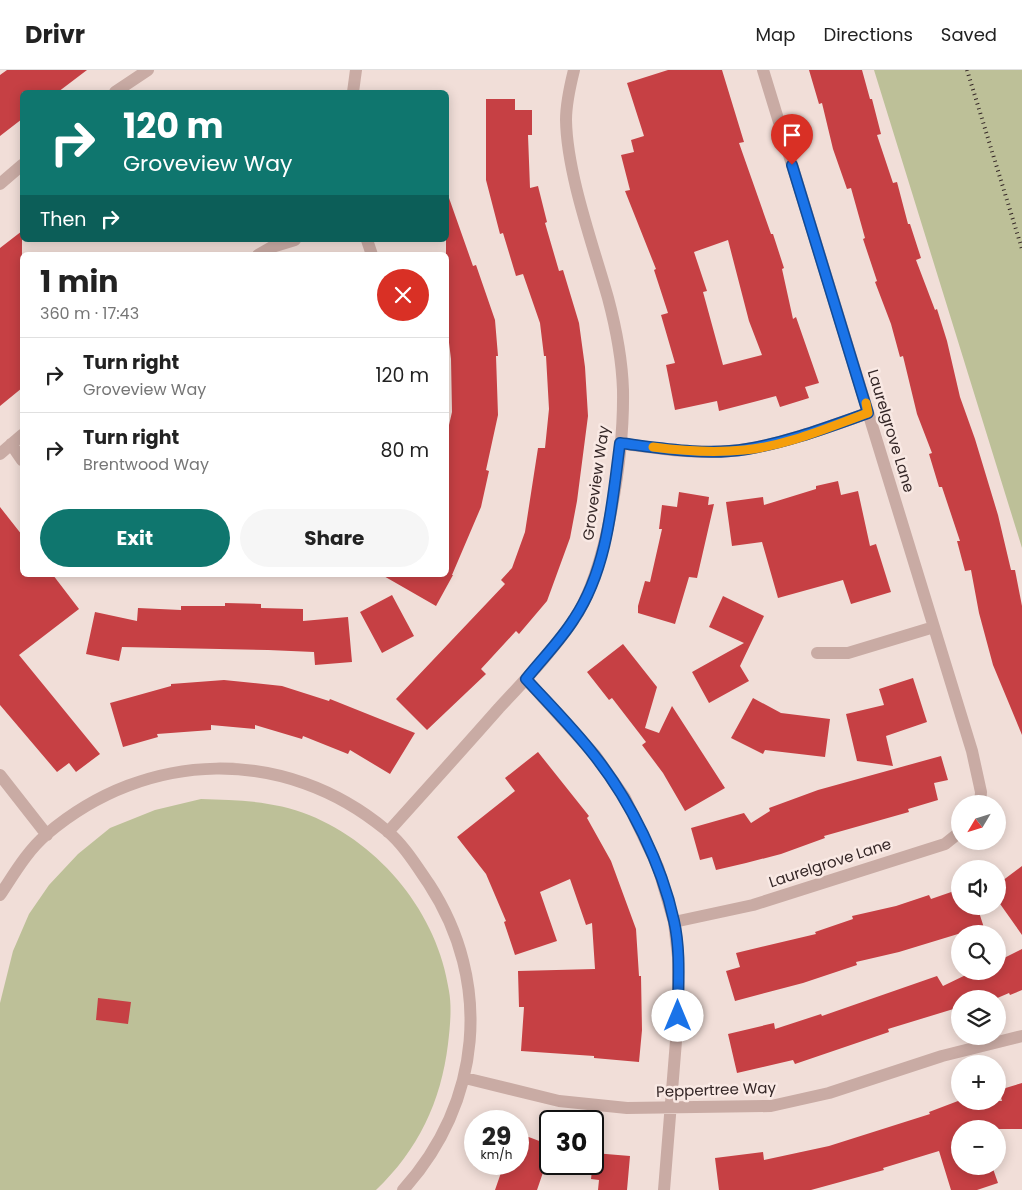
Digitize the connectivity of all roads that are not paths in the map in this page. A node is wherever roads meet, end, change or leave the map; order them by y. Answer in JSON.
{"nodes":[{"id":1,"x":148,"y":70,"type":"edge"},
{"id":2,"x":356,"y":70,"type":"edge"},
{"id":3,"x":574,"y":70,"type":"edge"},
{"id":4,"x":763,"y":70,"type":"edge"},
{"id":5,"x":118,"y":90,"type":"edge"},
{"id":6,"x":353,"y":90,"type":"edge"},
{"id":7,"x":20,"y":168,"type":"edge"},
{"id":8,"x":0,"y":184,"type":"edge"},
{"id":9,"x":288,"y":242,"type":"edge"},
{"id":10,"x":263,"y":252,"type":"edge"},
{"id":11,"x":868,"y":413,"type":"junction"},
{"id":12,"x":20,"y":437,"type":"edge"},
{"id":13,"x":620,"y":443,"type":"junction"},
{"id":14,"x":11,"y":444,"type":"junction"},
{"id":15,"x":0,"y":454,"type":"edge"},
{"id":16,"x":20,"y":457,"type":"edge"},
{"id":17,"x":934,"y":627,"type":"junction"},
{"id":18,"x":817,"y":653,"type":"dead end"},
{"id":19,"x":526,"y":679,"type":"junction"},
{"id":20,"x":0,"y":775,"type":"edge"},
{"id":21,"x":981,"y":795,"type":"edge"},
{"id":22,"x":388,"y":832,"type":"junction"},
{"id":23,"x":47,"y":835,"type":"junction"},
{"id":24,"x":951,"y":839,"type":"edge"},
{"id":25,"x":0,"y":895,"type":"edge"},
{"id":26,"x":674,"y":922,"type":"junction"},
{"id":27,"x":1022,"y":1036,"type":"edge"},
{"id":28,"x":465,"y":1078,"type":"junction"},
{"id":29,"x":669,"y":1109,"type":"junction"},
{"id":30,"x":403,"y":1190,"type":"edge"},
{"id":31,"x":664,"y":1190,"type":"edge"}],
"edges":[{"from":1,"to":5,"type":"street"},
{"from":2,"to":6,"type":"street"},
{"from":3,"to":13,"type":"street","name":"Groveview Way"},
{"from":4,"to":11,"type":"street","name":"Laurelgrove Lane"},
{"from":7,"to":8,"type":"street"},
{"from":9,"to":10,"type":"street"},
{"from":11,"to":13,"type":"street"},
{"from":11,"to":17,"type":"street","name":"Laurelgrove Lane"},
{"from":12,"to":14,"type":"street"},
{"from":13,"to":19,"type":"street","name":"Groveview Way"},
{"from":14,"to":15,"type":"street"},
{"from":14,"to":16,"type":"street"},
{"from":17,"to":18,"type":"street"},
{"from":17,"to":21,"type":"street","name":"Laurelgrove Lane"},
{"from":19,"to":22,"type":"street","name":"Groveview Way"},
{"from":19,"to":26,"type":"street"},
{"from":20,"to":23,"type":"street"},
{"from":22,"to":23,"type":"street"},
{"from":22,"to":28,"type":"street"},
{"from":23,"to":25,"type":"street"},
{"from":24,"to":26,"type":"street","name":"Laurelgrove Lane"},
{"from":26,"to":29,"type":"street"},
{"from":27,"to":29,"type":"street","name":"Peppertree Way"},
{"from":28,"to":29,"type":"street","name":"Peppertree Way"},
{"from":28,"to":30,"type":"street"},
{"from":29,"to":31,"type":"street"}]}
